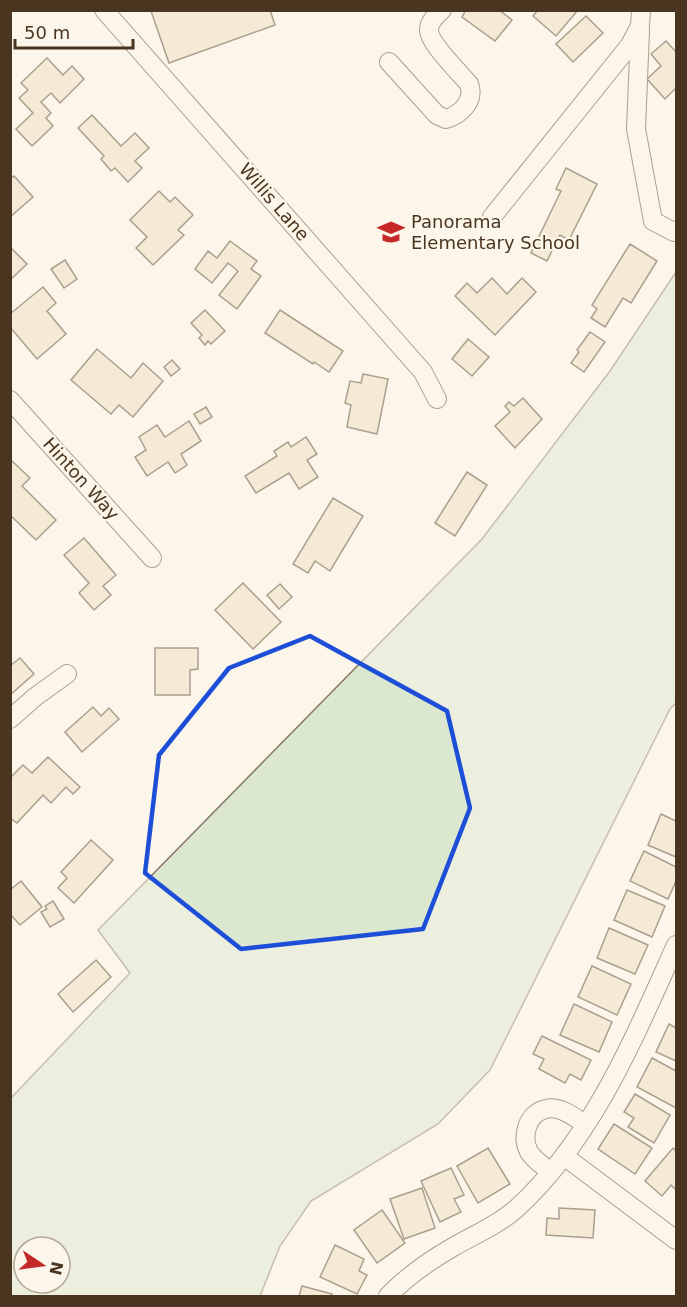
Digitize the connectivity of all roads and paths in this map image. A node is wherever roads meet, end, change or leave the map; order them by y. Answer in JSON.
{"nodes":[{"id":1,"x":104,"y":10,"type":"edge"},
{"id":2,"x":442,"y":10,"type":"edge"},
{"id":3,"x":641,"y":18,"type":"edge"},
{"id":4,"x":389,"y":62,"type":"dead end"},
{"id":5,"x":492,"y":218,"type":"dead end"},
{"id":6,"x":674,"y":232,"type":"dead end"},
{"id":7,"x":437,"y":399,"type":"dead end"},
{"id":8,"x":10,"y":400,"type":"edge"},
{"id":9,"x":152,"y":558,"type":"dead end"},
{"id":10,"x":67,"y":674,"type":"dead end"},
{"id":11,"x":10,"y":719,"type":"edge"},
{"id":12,"x":676,"y":945,"type":"edge"},
{"id":13,"x":585,"y":1124,"type":"junction"},
{"id":14,"x":564,"y":1156,"type":"junction"},
{"id":15,"x":550,"y":1172,"type":"junction"},
{"id":16,"x":676,"y":1240,"type":"edge"},
{"id":17,"x":388,"y":1296,"type":"edge"}],
"edges":[{"from":1,"to":7,"type":"street","name":"Willis Lane"},
{"from":2,"to":4,"type":"street"},
{"from":3,"to":5,"type":"street"},
{"from":3,"to":6,"type":"street"},
{"from":8,"to":9,"type":"street","name":"Hinton Way"},
{"from":10,"to":11,"type":"street"},
{"from":12,"to":13,"type":"street"},
{"from":13,"to":14,"type":"street"},
{"from":13,"to":15,"type":"street"},
{"from":14,"to":15,"type":"street"},
{"from":14,"to":16,"type":"street"},
{"from":15,"to":17,"type":"street"}]}
